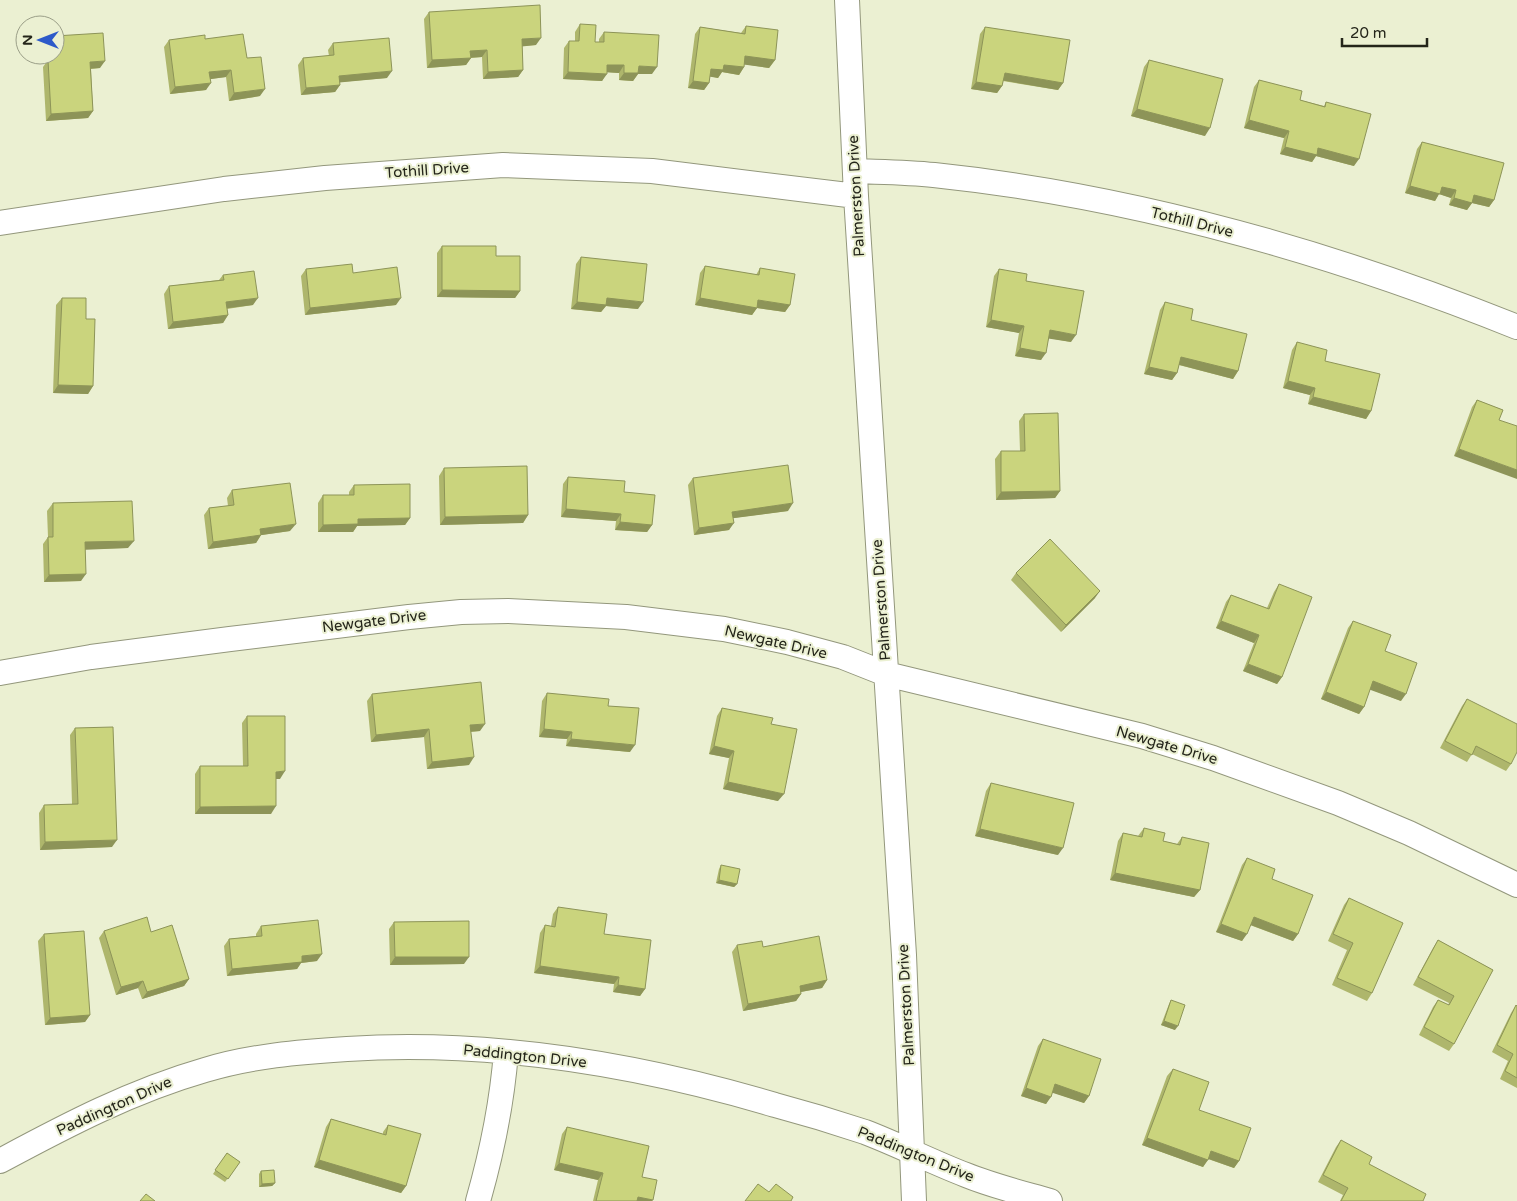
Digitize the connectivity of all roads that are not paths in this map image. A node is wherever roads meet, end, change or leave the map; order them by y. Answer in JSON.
{"nodes":[{"id":1,"x":847,"y":0,"type":"edge"},
{"id":2,"x":855,"y":171,"type":"junction"},
{"id":3,"x":856,"y":196,"type":"junction"},
{"id":4,"x":0,"y":223,"type":"edge"},
{"id":5,"x":1517,"y":327,"type":"edge"},
{"id":6,"x":0,"y":673,"type":"edge"},
{"id":7,"x":886,"y":674,"type":"junction"},
{"id":8,"x":1517,"y":885,"type":"edge"},
{"id":9,"x":506,"y":1052,"type":"junction"},
{"id":10,"x":913,"y":1153,"type":"junction"},
{"id":11,"x":0,"y":1162,"type":"edge"},
{"id":12,"x":478,"y":1201,"type":"edge"},
{"id":13,"x":914,"y":1201,"type":"edge"},
{"id":14,"x":1050,"y":1201,"type":"edge"}],
"edges":[{"from":1,"to":2,"type":"street","name":"Palmerston Drive"},
{"from":2,"to":3,"type":"street","name":"Palmerston Drive"},
{"from":2,"to":5,"type":"street","name":"Tothill Drive"},
{"from":3,"to":4,"type":"street","name":"Tothill Drive"},
{"from":3,"to":7,"type":"street","name":"Palmerston Drive"},
{"from":6,"to":7,"type":"street","name":"Newgate Drive"},
{"from":7,"to":8,"type":"street","name":"Newgate Drive"},
{"from":7,"to":10,"type":"street","name":"Palmerston Drive"},
{"from":9,"to":10,"type":"street","name":"Paddington Drive"},
{"from":9,"to":11,"type":"street","name":"Paddington Drive"},
{"from":9,"to":12,"type":"street"},
{"from":10,"to":13,"type":"street","name":"Palmerston Drive"},
{"from":10,"to":14,"type":"street","name":"Paddington Drive"}]}
